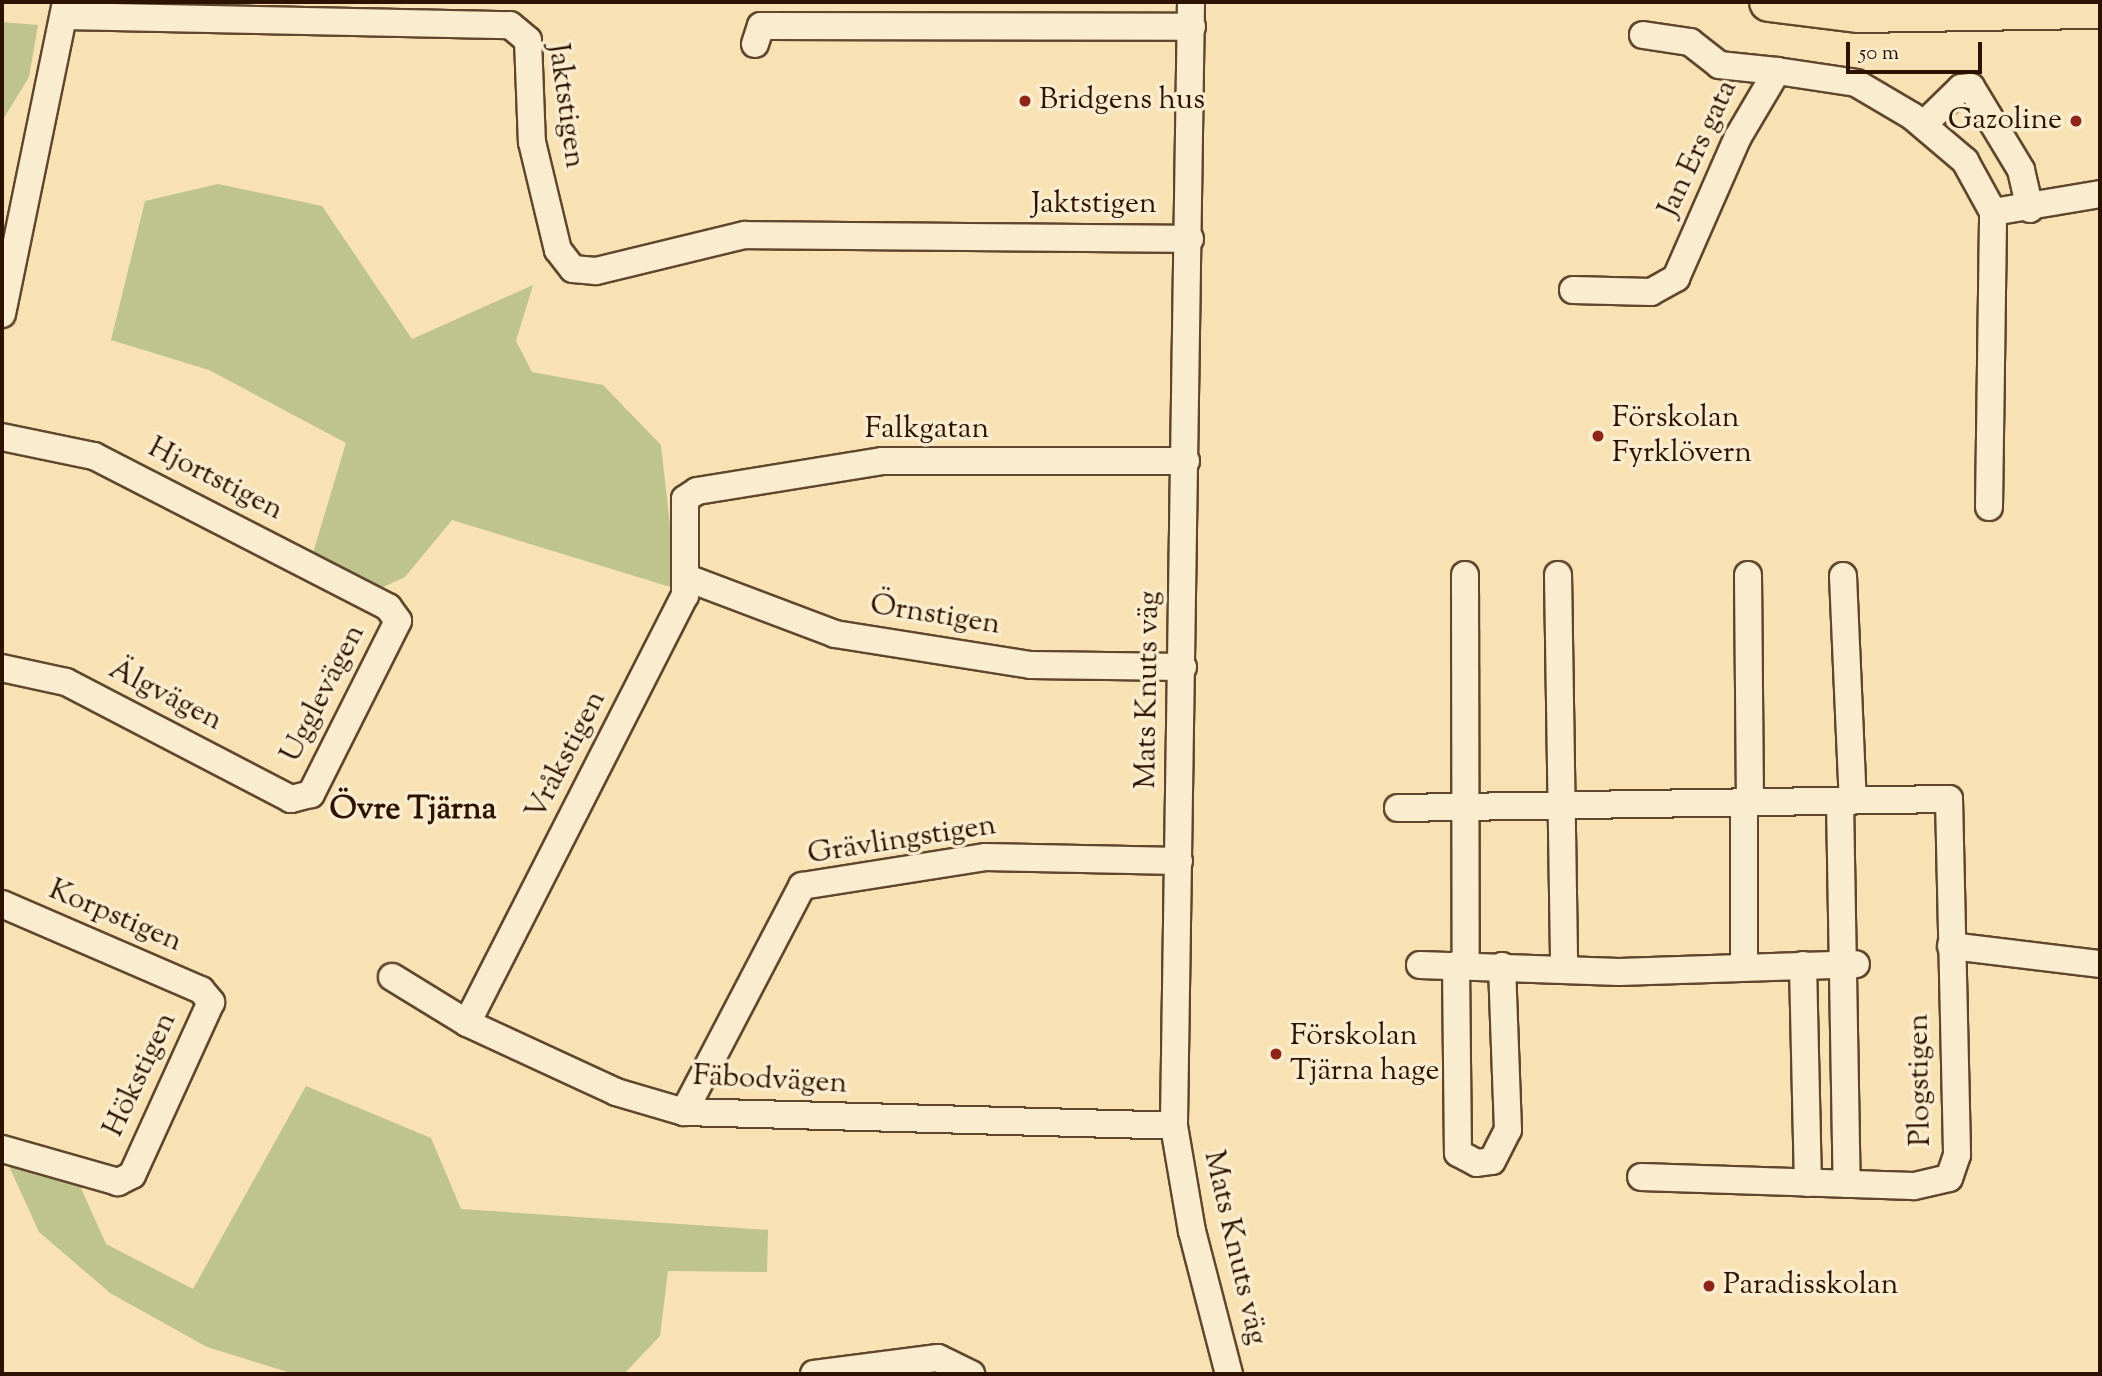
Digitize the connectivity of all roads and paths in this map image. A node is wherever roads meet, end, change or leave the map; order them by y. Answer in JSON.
{"nodes":[{"id":1,"x":1769,"y":2,"type":"edge"},
{"id":2,"x":65,"y":9,"type":"edge"},
{"id":3,"x":2100,"y":9,"type":"edge"},
{"id":4,"x":1192,"y":14,"type":"edge"},
{"id":5,"x":1643,"y":35,"type":"dead end"},
{"id":6,"x":755,"y":44,"type":"dead end"},
{"id":7,"x":1777,"y":71,"type":"junction"},
{"id":8,"x":1923,"y":125,"type":"junction"},
{"id":9,"x":2100,"y":194,"type":"edge"},
{"id":10,"x":2030,"y":209,"type":"junction"},
{"id":11,"x":1993,"y":212,"type":"junction"},
{"id":12,"x":1190,"y":239,"type":"junction"},
{"id":13,"x":1573,"y":290,"type":"dead end"},
{"id":14,"x":2,"y":314,"type":"edge"},
{"id":15,"x":2,"y":437,"type":"edge"},
{"id":16,"x":1186,"y":461,"type":"junction"},
{"id":17,"x":1989,"y":507,"type":"dead end"},
{"id":18,"x":681,"y":510,"type":"joint"},
{"id":19,"x":1465,"y":575,"type":"dead end"},
{"id":20,"x":1558,"y":575,"type":"dead end"},
{"id":21,"x":1748,"y":575,"type":"dead end"},
{"id":22,"x":1843,"y":576,"type":"dead end"},
{"id":23,"x":687,"y":578,"type":"junction"},
{"id":24,"x":388,"y":607,"type":"joint"},
{"id":25,"x":1182,"y":667,"type":"junction"},
{"id":26,"x":2,"y":668,"type":"edge"},
{"id":27,"x":292,"y":799,"type":"joint"},
{"id":28,"x":1847,"y":801,"type":"junction"},
{"id":29,"x":1747,"y":803,"type":"junction"},
{"id":30,"x":1561,"y":806,"type":"junction"},
{"id":31,"x":1464,"y":807,"type":"junction"},
{"id":32,"x":1398,"y":808,"type":"dead end"},
{"id":33,"x":1179,"y":861,"type":"junction"},
{"id":34,"x":2,"y":904,"type":"edge"},
{"id":35,"x":1951,"y":946,"type":"junction"},
{"id":36,"x":1849,"y":964,"type":"junction"},
{"id":37,"x":2100,"y":964,"type":"edge"},
{"id":38,"x":1420,"y":965,"type":"dead end"},
{"id":39,"x":1461,"y":965,"type":"junction"},
{"id":40,"x":1803,"y":965,"type":"junction"},
{"id":41,"x":1502,"y":966,"type":"junction"},
{"id":42,"x":1744,"y":967,"type":"junction"},
{"id":43,"x":1564,"y":969,"type":"junction"},
{"id":44,"x":391,"y":977,"type":"dead end"},
{"id":45,"x":201,"y":990,"type":"joint"},
{"id":46,"x":467,"y":1023,"type":"junction"},
{"id":47,"x":684,"y":1112,"type":"junction"},
{"id":48,"x":1174,"y":1126,"type":"junction"},
{"id":49,"x":2,"y":1149,"type":"edge"},
{"id":50,"x":1641,"y":1177,"type":"dead end"},
{"id":51,"x":1808,"y":1183,"type":"junction"},
{"id":52,"x":1847,"y":1184,"type":"junction"},
{"id":53,"x":814,"y":1374,"type":"edge"},
{"id":54,"x":971,"y":1374,"type":"edge"},
{"id":55,"x":1229,"y":1374,"type":"edge"}],
"edges":[{"from":1,"to":3,"type":"highway"},
{"from":2,"to":12,"type":"street","name":"Jaktstigen"},
{"from":2,"to":14,"type":"street"},
{"from":4,"to":6,"type":"street"},
{"from":4,"to":12,"type":"street","name":"Mats Knuts väg"},
{"from":5,"to":7,"type":"street"},
{"from":7,"to":8,"type":"street","name":"Jan Ers gata"},
{"from":7,"to":13,"type":"street","name":"Jan Ers gata"},
{"from":8,"to":10,"type":"street"},
{"from":8,"to":11,"type":"street","name":"Jan Ers gata"},
{"from":9,"to":10,"type":"street"},
{"from":10,"to":11,"type":"street"},
{"from":11,"to":17,"type":"street"},
{"from":12,"to":16,"type":"street","name":"Mats Knuts väg"},
{"from":15,"to":24,"type":"street","name":"Hjortstigen"},
{"from":16,"to":18,"type":"street","name":"Falkgatan"},
{"from":16,"to":25,"type":"street","name":"Mats Knuts väg"},
{"from":18,"to":23,"type":"street","name":"Vråkstigen"},
{"from":19,"to":31,"type":"street"},
{"from":20,"to":30,"type":"street"},
{"from":21,"to":29,"type":"street"},
{"from":22,"to":28,"type":"street"},
{"from":23,"to":25,"type":"street","name":"Örnstigen"},
{"from":23,"to":46,"type":"street","name":"Vråkstigen"},
{"from":24,"to":27,"type":"street","name":"Ugglevägen"},
{"from":25,"to":33,"type":"street","name":"Mats Knuts väg"},
{"from":26,"to":27,"type":"street","name":"Älgvägen"},
{"from":28,"to":29,"type":"street"},
{"from":28,"to":35,"type":"street"},
{"from":28,"to":36,"type":"street"},
{"from":29,"to":30,"type":"street"},
{"from":29,"to":42,"type":"street"},
{"from":30,"to":31,"type":"street"},
{"from":30,"to":43,"type":"street"},
{"from":31,"to":32,"type":"street"},
{"from":31,"to":39,"type":"street"},
{"from":33,"to":47,"type":"street","name":"Grävlingstigen"},
{"from":33,"to":48,"type":"street","name":"Mats Knuts väg"},
{"from":34,"to":45,"type":"street","name":"Korpstigen"},
{"from":35,"to":37,"type":"street"},
{"from":35,"to":52,"type":"street","name":"Plogstigen"},
{"from":36,"to":40,"type":"street"},
{"from":36,"to":52,"type":"street"},
{"from":38,"to":39,"type":"street"},
{"from":39,"to":41,"type":"street"},
{"from":39,"to":41,"type":"street"},
{"from":40,"to":42,"type":"street"},
{"from":40,"to":51,"type":"street"},
{"from":41,"to":43,"type":"street"},
{"from":42,"to":43,"type":"street"},
{"from":44,"to":46,"type":"street","name":"Fäbodvägen"},
{"from":45,"to":49,"type":"street","name":"Hökstigen"},
{"from":46,"to":47,"type":"street","name":"Fäbodvägen"},
{"from":47,"to":48,"type":"street","name":"Fäbodvägen"},
{"from":48,"to":55,"type":"street","name":"Mats Knuts väg"},
{"from":50,"to":51,"type":"street","name":"Plogstigen"},
{"from":51,"to":52,"type":"street","name":"Plogstigen"},
{"from":53,"to":54,"type":"street"}]}
